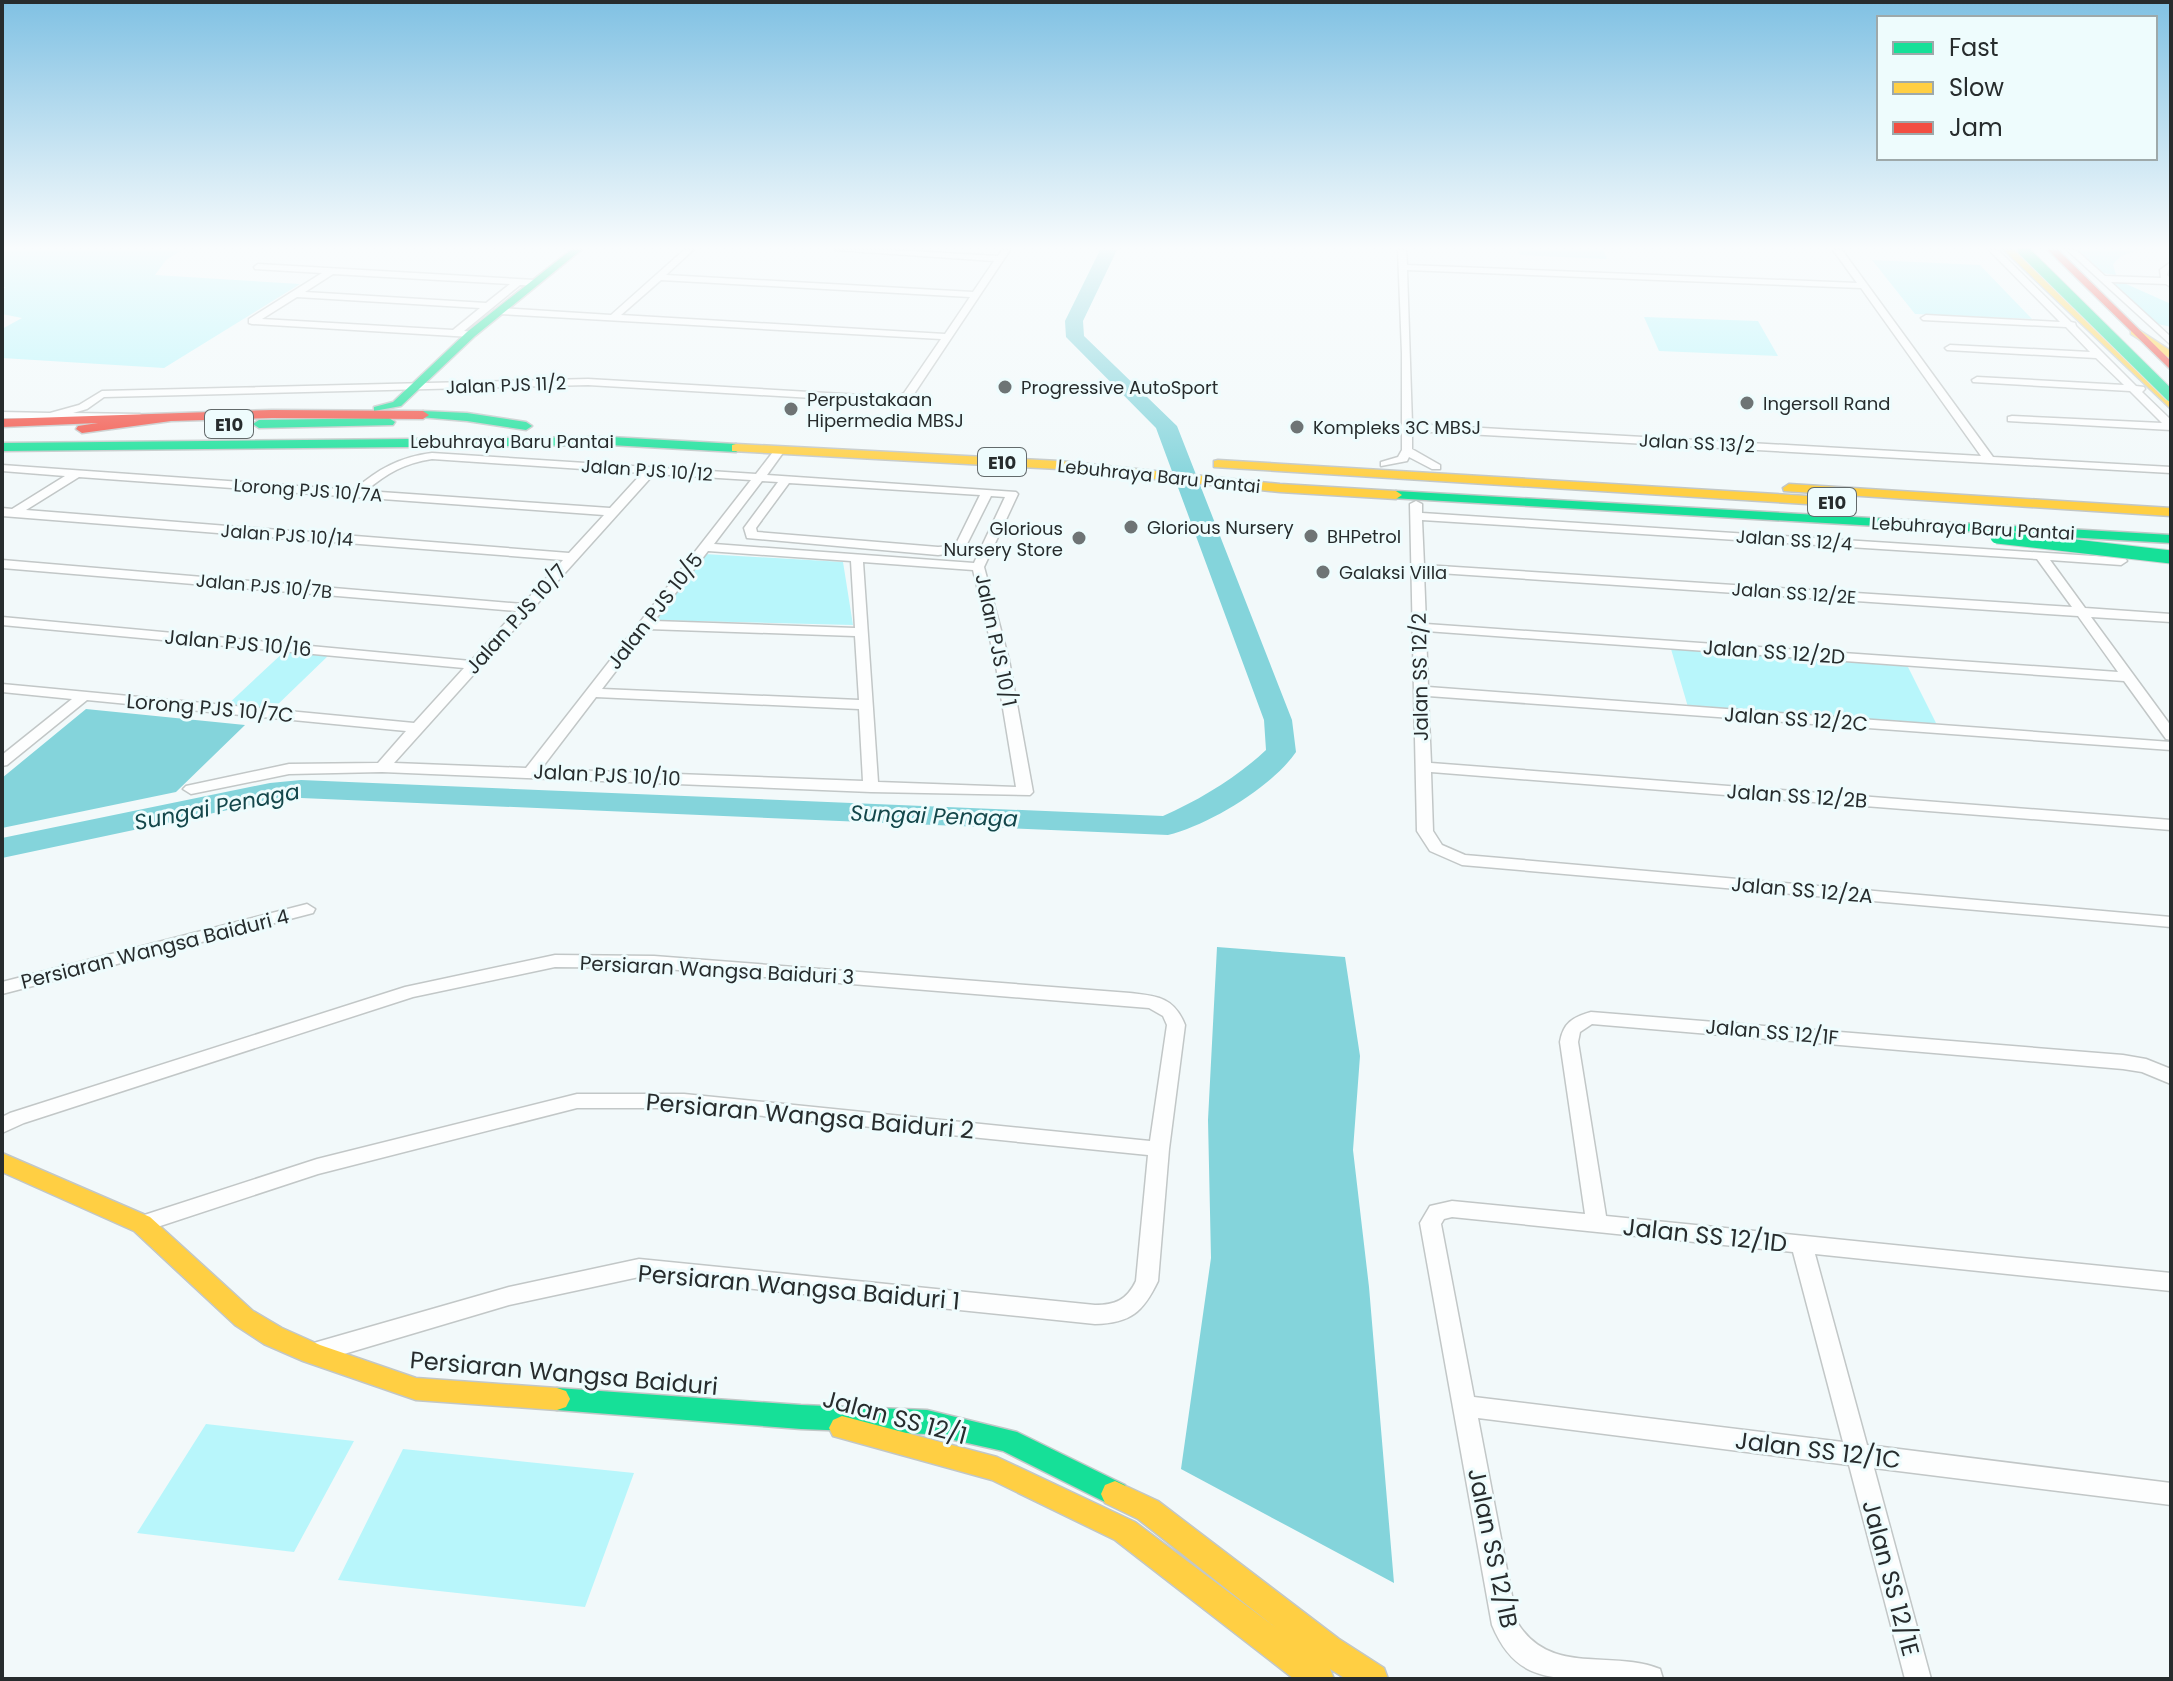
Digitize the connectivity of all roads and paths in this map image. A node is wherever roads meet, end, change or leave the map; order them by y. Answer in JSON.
{"nodes":[{"id":1,"x":373,"y":328,"type":"edge"},
{"id":2,"x":470,"y":328,"type":"edge"},
{"id":3,"x":805,"y":328,"type":"edge"},
{"id":4,"x":953,"y":328,"type":"edge"},
{"id":5,"x":1406,"y":328,"type":"edge"},
{"id":6,"x":1895,"y":328,"type":"edge"},
{"id":7,"x":2075,"y":328,"type":"edge"},
{"id":8,"x":2099,"y":328,"type":"edge"},
{"id":9,"x":2109,"y":328,"type":"edge"},
{"id":10,"x":2131,"y":328,"type":"edge"},
{"id":11,"x":2156,"y":328,"type":"edge"},
{"id":12,"x":2159,"y":331,"type":"junction"},
{"id":13,"x":2135,"y":332,"type":"junction"},
{"id":14,"x":2171,"y":332,"type":"edge"},
{"id":15,"x":463,"y":334,"type":"junction"},
{"id":16,"x":947,"y":337,"type":"junction"},
{"id":17,"x":2171,"y":342,"type":"edge"},
{"id":18,"x":1950,"y":348,"type":"dead end"},
{"id":19,"x":2101,"y":355,"type":"junction"},
{"id":20,"x":2171,"y":356,"type":"edge"},
{"id":21,"x":2171,"y":367,"type":"edge"},
{"id":22,"x":1977,"y":380,"type":"dead end"},
{"id":23,"x":413,"y":388,"type":"junction"},
{"id":24,"x":2134,"y":388,"type":"junction"},
{"id":25,"x":2165,"y":389,"type":"edge"},
{"id":26,"x":397,"y":404,"type":"junction"},
{"id":27,"x":2171,"y":406,"type":"edge"},
{"id":28,"x":83,"y":407,"type":"junction"},
{"id":29,"x":353,"y":413,"type":"junction"},
{"id":30,"x":2,"y":415,"type":"edge"},
{"id":31,"x":105,"y":415,"type":"junction"},
{"id":32,"x":423,"y":415,"type":"junction"},
{"id":33,"x":49,"y":416,"type":"junction"},
{"id":34,"x":174,"y":417,"type":"junction"},
{"id":35,"x":149,"y":418,"type":"junction"},
{"id":36,"x":2012,"y":419,"type":"dead end"},
{"id":37,"x":377,"y":422,"type":"junction"},
{"id":38,"x":2,"y":423,"type":"edge"},
{"id":39,"x":526,"y":426,"type":"junction"},
{"id":40,"x":2171,"y":426,"type":"edge"},
{"id":41,"x":1406,"y":427,"type":"junction"},
{"id":42,"x":82,"y":429,"type":"junction"},
{"id":43,"x":2,"y":431,"type":"edge"},
{"id":44,"x":360,"y":442,"type":"junction"},
{"id":45,"x":2,"y":447,"type":"edge"},
{"id":46,"x":780,"y":450,"type":"junction"},
{"id":47,"x":1407,"y":450,"type":"junction"},
{"id":48,"x":1989,"y":459,"type":"junction"},
{"id":49,"x":1385,"y":464,"type":"junction"},
{"id":50,"x":1277,"y":467,"type":"junction"},
{"id":51,"x":1436,"y":467,"type":"junction"},
{"id":52,"x":2,"y":468,"type":"edge"},
{"id":53,"x":2171,"y":470,"type":"edge"},
{"id":54,"x":650,"y":471,"type":"junction"},
{"id":55,"x":77,"y":473,"type":"junction"},
{"id":56,"x":1227,"y":474,"type":"junction"},
{"id":57,"x":757,"y":479,"type":"junction"},
{"id":58,"x":785,"y":480,"type":"junction"},
{"id":59,"x":1280,"y":488,"type":"junction"},
{"id":60,"x":357,"y":493,"type":"junction"},
{"id":61,"x":987,"y":493,"type":"junction"},
{"id":62,"x":1012,"y":494,"type":"joint"},
{"id":63,"x":1417,"y":510,"type":"junction"},
{"id":64,"x":613,"y":512,"type":"junction"},
{"id":65,"x":8,"y":513,"type":"edge"},
{"id":66,"x":1561,"y":513,"type":"junction"},
{"id":67,"x":2168,"y":513,"type":"edge"},
{"id":68,"x":2171,"y":539,"type":"edge"},
{"id":69,"x":2171,"y":546,"type":"edge"},
{"id":70,"x":705,"y":547,"type":"junction"},
{"id":71,"x":2041,"y":556,"type":"junction"},
{"id":72,"x":572,"y":557,"type":"junction"},
{"id":73,"x":2171,"y":557,"type":"edge"},
{"id":74,"x":857,"y":558,"type":"junction"},
{"id":75,"x":2,"y":564,"type":"edge"},
{"id":76,"x":2171,"y":564,"type":"edge"},
{"id":77,"x":978,"y":567,"type":"junction"},
{"id":78,"x":1418,"y":568,"type":"junction"},
{"id":79,"x":526,"y":608,"type":"junction"},
{"id":80,"x":2082,"y":612,"type":"junction"},
{"id":81,"x":2171,"y":618,"type":"edge"},
{"id":82,"x":2,"y":621,"type":"edge"},
{"id":83,"x":644,"y":625,"type":"junction"},
{"id":84,"x":1419,"y":627,"type":"junction"},
{"id":85,"x":861,"y":632,"type":"junction"},
{"id":86,"x":474,"y":665,"type":"junction"},
{"id":87,"x":2128,"y":677,"type":"junction"},
{"id":88,"x":2,"y":688,"type":"edge"},
{"id":89,"x":1421,"y":691,"type":"junction"},
{"id":90,"x":592,"y":693,"type":"junction"},
{"id":91,"x":84,"y":696,"type":"junction"},
{"id":92,"x":866,"y":705,"type":"junction"},
{"id":93,"x":418,"y":728,"type":"junction"},
{"id":94,"x":2171,"y":736,"type":"edge"},
{"id":95,"x":2171,"y":746,"type":"edge"},
{"id":96,"x":3,"y":761,"type":"edge"},
{"id":97,"x":382,"y":767,"type":"junction"},
{"id":98,"x":1422,"y":767,"type":"junction"},
{"id":99,"x":531,"y":772,"type":"junction"},
{"id":100,"x":871,"y":787,"type":"junction"},
{"id":101,"x":191,"y":789,"type":"dead end"},
{"id":102,"x":1025,"y":792,"type":"joint"},
{"id":103,"x":2171,"y":825,"type":"edge"},
{"id":104,"x":1436,"y":848,"type":"joint"},
{"id":105,"x":307,"y":909,"type":"dead end"},
{"id":106,"x":2171,"y":922,"type":"edge"},
{"id":107,"x":2,"y":988,"type":"edge"},
{"id":108,"x":2171,"y":1077,"type":"edge"},
{"id":109,"x":2,"y":1126,"type":"edge"},
{"id":110,"x":1159,"y":1149,"type":"junction"},
{"id":111,"x":2,"y":1162,"type":"edge"},
{"id":112,"x":1597,"y":1223,"type":"junction"},
{"id":113,"x":142,"y":1224,"type":"junction"},
{"id":114,"x":1802,"y":1246,"type":"junction"},
{"id":115,"x":2171,"y":1282,"type":"edge"},
{"id":116,"x":312,"y":1353,"type":"junction"},
{"id":117,"x":1465,"y":1406,"type":"junction"},
{"id":118,"x":801,"y":1417,"type":"junction"},
{"id":119,"x":1858,"y":1455,"type":"junction"},
{"id":120,"x":2171,"y":1494,"type":"edge"},
{"id":121,"x":1319,"y":1679,"type":"edge"},
{"id":122,"x":1373,"y":1679,"type":"edge"},
{"id":123,"x":1650,"y":1679,"type":"edge"},
{"id":124,"x":1918,"y":1679,"type":"edge"}],
"edges":[{"from":1,"to":15,"type":"street"},
{"from":2,"to":15,"type":"main road"},
{"from":3,"to":16,"type":"street"},
{"from":4,"to":16,"type":"street"},
{"from":5,"to":41,"type":"street"},
{"from":6,"to":48,"type":"street"},
{"from":7,"to":19,"type":"street"},
{"from":8,"to":25,"type":"main road","bridge":true},
{"from":9,"to":25,"type":"main road"},
{"from":10,"to":13,"type":"main road"},
{"from":11,"to":12,"type":"street"},
{"from":12,"to":14,"type":"street"},
{"from":12,"to":17,"type":"street"},
{"from":13,"to":20,"type":"main road"},
{"from":13,"to":21,"type":"main road"},
{"from":15,"to":23,"type":"main road"},
{"from":16,"to":23,"type":"street","name":"Jalan PJS 11/2"},
{"from":18,"to":19,"type":"street"},
{"from":19,"to":24,"type":"street"},
{"from":22,"to":24,"type":"street"},
{"from":23,"to":26,"type":"main road"},
{"from":23,"to":28,"type":"street","name":"Jalan PJS 11/2"},
{"from":24,"to":25,"type":"street"},
{"from":24,"to":40,"type":"street"},
{"from":25,"to":27,"type":"main road"},
{"from":26,"to":29,"type":"main road"},
{"from":26,"to":32,"type":"main road"},
{"from":28,"to":31,"type":"street"},
{"from":28,"to":33,"type":"street"},
{"from":29,"to":32,"type":"main road"},
{"from":29,"to":34,"type":"main road"},
{"from":30,"to":33,"type":"street"},
{"from":31,"to":33,"type":"street"},
{"from":31,"to":35,"type":"street"},
{"from":32,"to":39,"type":"main road"},
{"from":34,"to":35,"type":"main road"},
{"from":34,"to":42,"type":"main road"},
{"from":35,"to":38,"type":"main road"},
{"from":36,"to":40,"type":"street"},
{"from":37,"to":39,"type":"main road","name":"Lebuhraya Baru Pantai","number":"E10"},
{"from":37,"to":42,"type":"main road","name":"Lebuhraya Baru Pantai","number":"E10"},
{"from":37,"to":44,"type":"main road"},
{"from":39,"to":56,"type":"main road","name":"Lebuhraya Baru Pantai","number":"E10"},
{"from":41,"to":47,"type":"street"},
{"from":41,"to":48,"type":"street","name":"Jalan SS 13/2"},
{"from":42,"to":43,"type":"main road","name":"Lebuhraya Baru Pantai","number":"E10"},
{"from":44,"to":45,"type":"main road","name":"Lebuhraya Baru Pantai","number":"E10"},
{"from":44,"to":46,"type":"main road","name":"Lebuhraya Baru Pantai","number":"E10"},
{"from":46,"to":56,"type":"main road","name":"Lebuhraya Baru Pantai","number":"E10"},
{"from":46,"to":57,"type":"street","name":"Jalan PJS 10/5"},
{"from":47,"to":49,"type":"street"},
{"from":47,"to":51,"type":"street"},
{"from":48,"to":53,"type":"street","name":"Jalan SS 13/2"},
{"from":49,"to":50,"type":"main road"},
{"from":49,"to":51,"type":"main road"},
{"from":50,"to":56,"type":"main road","name":"Lebuhraya Baru Pantai","number":"E10"},
{"from":50,"to":67,"type":"main road","name":"Lebuhraya Baru Pantai","number":"E10"},
{"from":51,"to":67,"type":"main road"},
{"from":52,"to":55,"type":"street","name":"Lorong PJS 10/7A"},
{"from":54,"to":57,"type":"street","name":"Jalan PJS 10/12"},
{"from":54,"to":60,"type":"street","name":"Jalan PJS 10/12"},
{"from":54,"to":64,"type":"street","name":"Jalan PJS 10/7"},
{"from":55,"to":60,"type":"street","name":"Lorong PJS 10/7A"},
{"from":55,"to":65,"type":"street"},
{"from":56,"to":59,"type":"main road","name":"Lebuhraya Baru Pantai","number":"E10"},
{"from":57,"to":58,"type":"street","name":"Jalan PJS 10/12"},
{"from":57,"to":70,"type":"street","name":"Jalan PJS 10/5"},
{"from":58,"to":61,"type":"street","name":"Jalan PJS 10/12"},
{"from":58,"to":61,"type":"street"},
{"from":59,"to":63,"type":"main road"},
{"from":59,"to":68,"type":"main road","name":"Lebuhraya Baru Pantai","number":"E10"},
{"from":60,"to":64,"type":"street","name":"Lorong PJS 10/7A"},
{"from":61,"to":62,"type":"street","name":"Jalan PJS 10/12"},
{"from":62,"to":77,"type":"street","name":"Jalan PJS 10/1"},
{"from":63,"to":66,"type":"main road"},
{"from":63,"to":71,"type":"street","name":"Jalan SS 12/4"},
{"from":63,"to":78,"type":"street","name":"Jalan SS 12/2"},
{"from":64,"to":72,"type":"street","name":"Jalan PJS 10/7"},
{"from":65,"to":72,"type":"street","name":"Jalan PJS 10/14"},
{"from":66,"to":69,"type":"main road"},
{"from":66,"to":73,"type":"main road","bridge":true},
{"from":70,"to":74,"type":"street"},
{"from":70,"to":83,"type":"street","name":"Jalan PJS 10/5"},
{"from":71,"to":76,"type":"street","name":"Jalan SS 12/4"},
{"from":71,"to":80,"type":"street"},
{"from":72,"to":79,"type":"street","name":"Jalan PJS 10/7"},
{"from":74,"to":77,"type":"street"},
{"from":74,"to":85,"type":"street"},
{"from":75,"to":79,"type":"street","name":"Jalan PJS 10/7B"},
{"from":77,"to":102,"type":"street","name":"Jalan PJS 10/1"},
{"from":78,"to":80,"type":"street","name":"Jalan SS 12/2E"},
{"from":78,"to":84,"type":"street","name":"Jalan SS 12/2"},
{"from":79,"to":86,"type":"street","name":"Jalan PJS 10/7"},
{"from":80,"to":81,"type":"street","name":"Jalan SS 12/2E"},
{"from":80,"to":87,"type":"street"},
{"from":82,"to":86,"type":"street","name":"Jalan PJS 10/16"},
{"from":83,"to":85,"type":"street"},
{"from":83,"to":90,"type":"street","name":"Jalan PJS 10/5"},
{"from":84,"to":87,"type":"street","name":"Jalan SS 12/2D"},
{"from":84,"to":89,"type":"street","name":"Jalan SS 12/2"},
{"from":85,"to":92,"type":"street"},
{"from":86,"to":93,"type":"street","name":"Jalan PJS 10/7"},
{"from":87,"to":94,"type":"street"},
{"from":88,"to":91,"type":"street","name":"Lorong PJS 10/7C"},
{"from":89,"to":95,"type":"street","name":"Jalan SS 12/2C"},
{"from":89,"to":98,"type":"street","name":"Jalan SS 12/2"},
{"from":90,"to":92,"type":"street"},
{"from":90,"to":99,"type":"street","name":"Jalan PJS 10/5"},
{"from":91,"to":93,"type":"street","name":"Lorong PJS 10/7C"},
{"from":91,"to":96,"type":"street"},
{"from":92,"to":100,"type":"street"},
{"from":93,"to":97,"type":"street","name":"Jalan PJS 10/7"},
{"from":97,"to":99,"type":"street","name":"Jalan PJS 10/10"},
{"from":97,"to":101,"type":"street","name":"Jalan PJS 10/10"},
{"from":98,"to":103,"type":"street","name":"Jalan SS 12/2B"},
{"from":98,"to":104,"type":"street","name":"Jalan SS 12/2"},
{"from":99,"to":100,"type":"street","name":"Jalan PJS 10/10"},
{"from":100,"to":102,"type":"street","name":"Jalan PJS 10/10"},
{"from":104,"to":106,"type":"street","name":"Jalan SS 12/2A"},
{"from":105,"to":107,"type":"street","name":"Persiaran Wangsa Baiduri 4"},
{"from":108,"to":112,"type":"street","name":"Jalan SS 12/1F"},
{"from":109,"to":110,"type":"street","name":"Persiaran Wangsa Baiduri 3"},
{"from":110,"to":113,"type":"street","name":"Persiaran Wangsa Baiduri 2"},
{"from":110,"to":116,"type":"street","name":"Persiaran Wangsa Baiduri 1"},
{"from":111,"to":113,"type":"main road","name":"Persiaran Wangsa Baiduri"},
{"from":112,"to":114,"type":"street","name":"Jalan SS 12/1D"},
{"from":112,"to":117,"type":"street","name":"Jalan SS 12/1D"},
{"from":113,"to":116,"type":"main road","name":"Persiaran Wangsa Baiduri"},
{"from":114,"to":115,"type":"street","name":"Jalan SS 12/1D"},
{"from":114,"to":119,"type":"street","name":"Jalan SS 12/1E"},
{"from":116,"to":118,"type":"main road","name":"Persiaran Wangsa Baiduri"},
{"from":117,"to":119,"type":"street","name":"Jalan SS 12/1C"},
{"from":117,"to":123,"type":"street","name":"Jalan SS 12/1B"},
{"from":118,"to":121,"type":"main road","name":"Jalan SS 12/1"},
{"from":118,"to":122,"type":"main road","name":"Jalan SS 12/1"},
{"from":119,"to":120,"type":"street","name":"Jalan SS 12/1C"},
{"from":119,"to":124,"type":"street","name":"Jalan SS 12/1E"}]}
